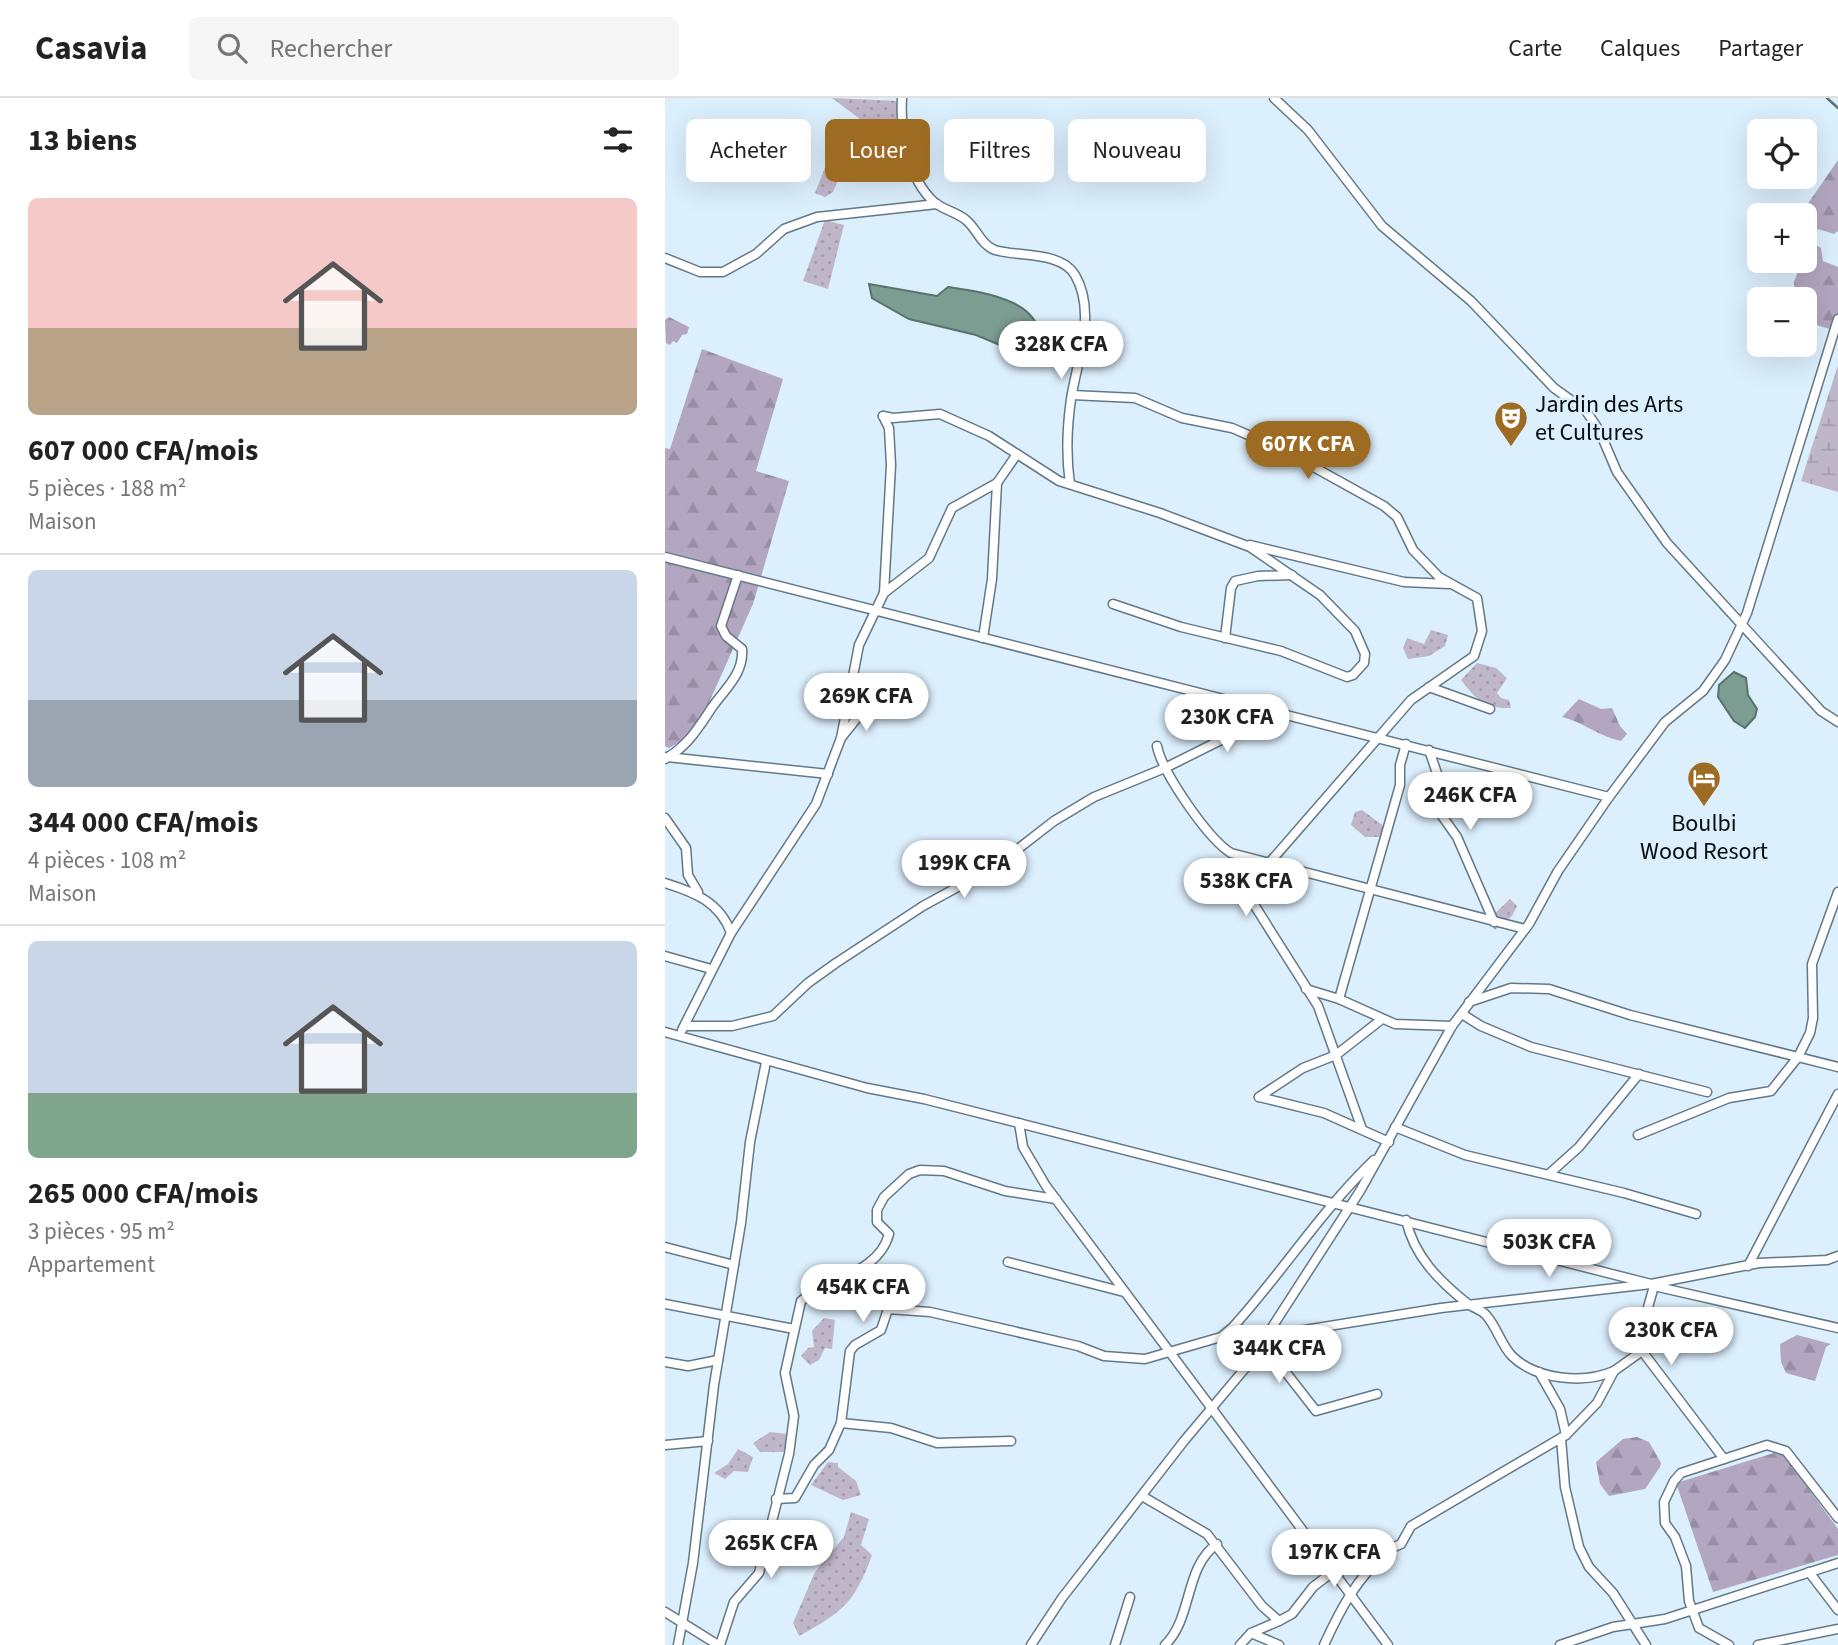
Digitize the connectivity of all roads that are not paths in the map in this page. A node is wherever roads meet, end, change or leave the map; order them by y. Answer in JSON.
{"nodes":[{"id":1,"x":902,"y":98,"type":"edge"},
{"id":2,"x":1274,"y":98,"type":"edge"},
{"id":3,"x":937,"y":204,"type":"junction"},
{"id":4,"x":665,"y":258,"type":"edge"},
{"id":5,"x":1838,"y":319,"type":"edge"},
{"id":6,"x":1072,"y":394,"type":"junction"},
{"id":7,"x":1017,"y":454,"type":"junction"},
{"id":8,"x":997,"y":483,"type":"junction"},
{"id":9,"x":1070,"y":484,"type":"junction"},
{"id":10,"x":1239,"y":542,"type":"junction"},
{"id":11,"x":665,"y":556,"type":"edge"},
{"id":12,"x":738,"y":575,"type":"junction"},
{"id":13,"x":1293,"y":575,"type":"junction"},
{"id":14,"x":1449,"y":584,"type":"junction"},
{"id":15,"x":884,"y":593,"type":"junction"},
{"id":16,"x":1113,"y":604,"type":"dead end"},
{"id":17,"x":874,"y":610,"type":"junction"},
{"id":18,"x":1743,"y":626,"type":"junction"},
{"id":19,"x":983,"y":638,"type":"junction"},
{"id":20,"x":1225,"y":638,"type":"junction"},
{"id":21,"x":1429,"y":687,"type":"junction"},
{"id":22,"x":865,"y":708,"type":"dead end"},
{"id":23,"x":1490,"y":709,"type":"dead end"},
{"id":24,"x":1275,"y":712,"type":"junction"},
{"id":25,"x":1838,"y":722,"type":"edge"},
{"id":26,"x":841,"y":738,"type":"junction"},
{"id":27,"x":1380,"y":738,"type":"junction"},
{"id":28,"x":1406,"y":744,"type":"junction"},
{"id":29,"x":1157,"y":746,"type":"dead end"},
{"id":30,"x":1429,"y":750,"type":"junction"},
{"id":31,"x":666,"y":758,"type":"edge"},
{"id":32,"x":1165,"y":768,"type":"junction"},
{"id":33,"x":828,"y":774,"type":"junction"},
{"id":34,"x":1609,"y":797,"type":"junction"},
{"id":35,"x":665,"y":818,"type":"edge"},
{"id":36,"x":1267,"y":863,"type":"junction"},
{"id":37,"x":665,"y":883,"type":"edge"},
{"id":38,"x":1369,"y":889,"type":"junction"},
{"id":39,"x":1838,"y":892,"type":"edge"},
{"id":40,"x":707,"y":900,"type":"junction"},
{"id":41,"x":1494,"y":922,"type":"junction"},
{"id":42,"x":1525,"y":929,"type":"junction"},
{"id":43,"x":731,"y":933,"type":"junction"},
{"id":44,"x":665,"y":956,"type":"edge"},
{"id":45,"x":711,"y":969,"type":"junction"},
{"id":46,"x":1307,"y":989,"type":"junction"},
{"id":47,"x":1339,"y":999,"type":"junction"},
{"id":48,"x":1469,"y":1002,"type":"junction"},
{"id":49,"x":1462,"y":1014,"type":"junction"},
{"id":50,"x":1382,"y":1019,"type":"junction"},
{"id":51,"x":685,"y":1026,"type":"junction"},
{"id":52,"x":1452,"y":1026,"type":"junction"},
{"id":53,"x":665,"y":1032,"type":"edge"},
{"id":54,"x":675,"y":1034,"type":"junction"},
{"id":55,"x":1336,"y":1055,"type":"junction"},
{"id":56,"x":1798,"y":1057,"type":"junction"},
{"id":57,"x":766,"y":1062,"type":"junction"},
{"id":58,"x":1838,"y":1067,"type":"edge"},
{"id":59,"x":1639,"y":1074,"type":"junction"},
{"id":60,"x":1707,"y":1092,"type":"dead end"},
{"id":61,"x":1838,"y":1094,"type":"edge"},
{"id":62,"x":1019,"y":1122,"type":"junction"},
{"id":63,"x":1395,"y":1127,"type":"junction"},
{"id":64,"x":1362,"y":1129,"type":"junction"},
{"id":65,"x":1638,"y":1135,"type":"dead end"},
{"id":66,"x":1389,"y":1142,"type":"junction"},
{"id":67,"x":1376,"y":1158,"type":"junction"},
{"id":68,"x":1549,"y":1174,"type":"junction"},
{"id":69,"x":1056,"y":1199,"type":"junction"},
{"id":70,"x":1335,"y":1202,"type":"junction"},
{"id":71,"x":1352,"y":1206,"type":"junction"},
{"id":72,"x":1696,"y":1214,"type":"dead end"},
{"id":73,"x":1406,"y":1220,"type":"junction"},
{"id":74,"x":665,"y":1247,"type":"edge"},
{"id":75,"x":1838,"y":1256,"type":"edge"},
{"id":76,"x":1008,"y":1262,"type":"dead end"},
{"id":77,"x":734,"y":1265,"type":"junction"},
{"id":78,"x":1748,"y":1266,"type":"junction"},
{"id":79,"x":825,"y":1285,"type":"junction"},
{"id":80,"x":1653,"y":1285,"type":"junction"},
{"id":81,"x":1124,"y":1292,"type":"junction"},
{"id":82,"x":665,"y":1304,"type":"edge"},
{"id":83,"x":1470,"y":1306,"type":"junction"},
{"id":84,"x":895,"y":1308,"type":"junction"},
{"id":85,"x":726,"y":1317,"type":"junction"},
{"id":86,"x":1838,"y":1328,"type":"edge"},
{"id":87,"x":794,"y":1329,"type":"junction"},
{"id":88,"x":1265,"y":1339,"type":"junction"},
{"id":89,"x":1642,"y":1351,"type":"junction"},
{"id":90,"x":1170,"y":1354,"type":"junction"},
{"id":91,"x":718,"y":1360,"type":"junction"},
{"id":92,"x":665,"y":1362,"type":"edge"},
{"id":93,"x":1614,"y":1371,"type":"junction"},
{"id":94,"x":1539,"y":1372,"type":"junction"},
{"id":95,"x":1377,"y":1394,"type":"dead end"},
{"id":96,"x":1212,"y":1409,"type":"junction"},
{"id":97,"x":841,"y":1423,"type":"junction"},
{"id":98,"x":1563,"y":1437,"type":"junction"},
{"id":99,"x":708,"y":1441,"type":"junction"},
{"id":100,"x":1011,"y":1441,"type":"dead end"},
{"id":101,"x":665,"y":1444,"type":"edge"},
{"id":102,"x":1724,"y":1459,"type":"junction"},
{"id":103,"x":1142,"y":1496,"type":"junction"},
{"id":104,"x":776,"y":1499,"type":"junction"},
{"id":105,"x":1838,"y":1518,"type":"edge"},
{"id":106,"x":1217,"y":1544,"type":"junction"},
{"id":107,"x":1391,"y":1549,"type":"junction"},
{"id":108,"x":1838,"y":1563,"type":"edge"},
{"id":109,"x":1809,"y":1572,"type":"junction"},
{"id":110,"x":1334,"y":1573,"type":"junction"},
{"id":111,"x":1350,"y":1594,"type":"junction"},
{"id":112,"x":1130,"y":1597,"type":"dead end"},
{"id":113,"x":1838,"y":1610,"type":"edge"},
{"id":114,"x":1692,"y":1611,"type":"junction"},
{"id":115,"x":665,"y":1612,"type":"edge"},
{"id":116,"x":1279,"y":1621,"type":"junction"},
{"id":117,"x":682,"y":1623,"type":"junction"},
{"id":118,"x":1631,"y":1624,"type":"junction"},
{"id":119,"x":1838,"y":1629,"type":"edge"},
{"id":120,"x":1251,"y":1633,"type":"junction"},
{"id":121,"x":1791,"y":1641,"type":"edge"},
{"id":122,"x":678,"y":1645,"type":"edge"},
{"id":123,"x":719,"y":1645,"type":"edge"},
{"id":124,"x":1031,"y":1645,"type":"edge"},
{"id":125,"x":1115,"y":1645,"type":"edge"},
{"id":126,"x":1165,"y":1645,"type":"edge"},
{"id":127,"x":1240,"y":1645,"type":"edge"},
{"id":128,"x":1279,"y":1645,"type":"edge"},
{"id":129,"x":1324,"y":1645,"type":"edge"},
{"id":130,"x":1388,"y":1645,"type":"edge"},
{"id":131,"x":1560,"y":1645,"type":"edge"},
{"id":132,"x":1646,"y":1645,"type":"edge"},
{"id":133,"x":1729,"y":1645,"type":"edge"},
{"id":134,"x":1758,"y":1645,"type":"edge"}],
"edges":[{"from":1,"to":3,"type":"street"},
{"from":2,"to":18,"type":"street"},
{"from":3,"to":4,"type":"street"},
{"from":3,"to":6,"type":"street"},
{"from":5,"to":18,"type":"street"},
{"from":6,"to":9,"type":"street"},
{"from":6,"to":14,"type":"street"},
{"from":7,"to":8,"type":"street"},
{"from":7,"to":9,"type":"street"},
{"from":7,"to":15,"type":"street"},
{"from":8,"to":15,"type":"street"},
{"from":8,"to":19,"type":"street"},
{"from":9,"to":10,"type":"street"},
{"from":10,"to":13,"type":"street"},
{"from":10,"to":14,"type":"street"},
{"from":11,"to":12,"type":"street"},
{"from":12,"to":17,"type":"street"},
{"from":12,"to":31,"type":"street"},
{"from":13,"to":20,"type":"street"},
{"from":13,"to":20,"type":"street"},
{"from":14,"to":21,"type":"street"},
{"from":15,"to":17,"type":"street"},
{"from":16,"to":20,"type":"street"},
{"from":17,"to":19,"type":"street"},
{"from":17,"to":26,"type":"street"},
{"from":18,"to":25,"type":"street"},
{"from":18,"to":34,"type":"street"},
{"from":19,"to":24,"type":"street"},
{"from":21,"to":23,"type":"street"},
{"from":21,"to":27,"type":"street"},
{"from":22,"to":26,"type":"street"},
{"from":24,"to":27,"type":"street"},
{"from":24,"to":32,"type":"street"},
{"from":26,"to":33,"type":"street"},
{"from":27,"to":28,"type":"street"},
{"from":27,"to":36,"type":"street"},
{"from":28,"to":30,"type":"street"},
{"from":28,"to":38,"type":"street"},
{"from":29,"to":32,"type":"street"},
{"from":30,"to":34,"type":"street"},
{"from":30,"to":41,"type":"street"},
{"from":31,"to":33,"type":"street"},
{"from":32,"to":36,"type":"street"},
{"from":32,"to":51,"type":"street"},
{"from":33,"to":43,"type":"street"},
{"from":34,"to":42,"type":"street"},
{"from":35,"to":40,"type":"street"},
{"from":36,"to":38,"type":"street"},
{"from":36,"to":46,"type":"street"},
{"from":37,"to":40,"type":"street"},
{"from":38,"to":41,"type":"street"},
{"from":38,"to":47,"type":"street"},
{"from":39,"to":56,"type":"street"},
{"from":40,"to":43,"type":"street"},
{"from":41,"to":42,"type":"street"},
{"from":42,"to":48,"type":"street"},
{"from":43,"to":45,"type":"street"},
{"from":44,"to":45,"type":"street"},
{"from":45,"to":51,"type":"street"},
{"from":46,"to":47,"type":"street"},
{"from":46,"to":55,"type":"street"},
{"from":47,"to":50,"type":"street"},
{"from":48,"to":49,"type":"street"},
{"from":48,"to":56,"type":"street"},
{"from":49,"to":52,"type":"street"},
{"from":49,"to":59,"type":"street"},
{"from":50,"to":52,"type":"street"},
{"from":50,"to":55,"type":"street"},
{"from":51,"to":54,"type":"street"},
{"from":52,"to":63,"type":"street"},
{"from":53,"to":54,"type":"street"},
{"from":54,"to":57,"type":"street"},
{"from":55,"to":64,"type":"street"},
{"from":55,"to":64,"type":"street"},
{"from":56,"to":58,"type":"street"},
{"from":56,"to":65,"type":"street"},
{"from":57,"to":62,"type":"street"},
{"from":57,"to":77,"type":"street"},
{"from":59,"to":60,"type":"street"},
{"from":59,"to":68,"type":"street"},
{"from":61,"to":78,"type":"street"},
{"from":62,"to":69,"type":"street"},
{"from":62,"to":70,"type":"street"},
{"from":63,"to":66,"type":"street"},
{"from":63,"to":68,"type":"street"},
{"from":64,"to":66,"type":"street"},
{"from":66,"to":67,"type":"street"},
{"from":67,"to":70,"type":"street"},
{"from":67,"to":71,"type":"street"},
{"from":68,"to":72,"type":"street"},
{"from":69,"to":79,"type":"street"},
{"from":69,"to":81,"type":"street"},
{"from":70,"to":71,"type":"street"},
{"from":70,"to":90,"type":"street"},
{"from":71,"to":73,"type":"street"},
{"from":71,"to":88,"type":"street"},
{"from":73,"to":80,"type":"street"},
{"from":73,"to":83,"type":"street"},
{"from":74,"to":77,"type":"street"},
{"from":75,"to":78,"type":"street"},
{"from":76,"to":81,"type":"street"},
{"from":77,"to":85,"type":"street"},
{"from":78,"to":80,"type":"street"},
{"from":79,"to":84,"type":"street"},
{"from":79,"to":87,"type":"street"},
{"from":80,"to":83,"type":"street"},
{"from":80,"to":86,"type":"street"},
{"from":80,"to":89,"type":"street"},
{"from":81,"to":90,"type":"street"},
{"from":82,"to":85,"type":"street"},
{"from":83,"to":88,"type":"street"},
{"from":83,"to":94,"type":"street"},
{"from":84,"to":90,"type":"street"},
{"from":84,"to":97,"type":"street"},
{"from":85,"to":87,"type":"street"},
{"from":85,"to":91,"type":"street"},
{"from":87,"to":104,"type":"street"},
{"from":88,"to":95,"type":"street"},
{"from":88,"to":96,"type":"street"},
{"from":89,"to":93,"type":"street"},
{"from":89,"to":102,"type":"street"},
{"from":90,"to":96,"type":"street"},
{"from":91,"to":92,"type":"street"},
{"from":91,"to":99,"type":"street"},
{"from":93,"to":94,"type":"street"},
{"from":93,"to":98,"type":"street"},
{"from":94,"to":98,"type":"street"},
{"from":96,"to":103,"type":"street"},
{"from":96,"to":110,"type":"street"},
{"from":97,"to":100,"type":"street"},
{"from":97,"to":104,"type":"street"},
{"from":98,"to":107,"type":"street"},
{"from":98,"to":118,"type":"street"},
{"from":99,"to":101,"type":"street"},
{"from":99,"to":117,"type":"street"},
{"from":102,"to":105,"type":"street"},
{"from":102,"to":114,"type":"street"},
{"from":103,"to":106,"type":"street"},
{"from":103,"to":124,"type":"street"},
{"from":104,"to":123,"type":"street"},
{"from":106,"to":116,"type":"street"},
{"from":106,"to":126,"type":"street"},
{"from":107,"to":110,"type":"street"},
{"from":107,"to":111,"type":"street"},
{"from":108,"to":109,"type":"street"},
{"from":109,"to":113,"type":"street"},
{"from":109,"to":114,"type":"street"},
{"from":110,"to":111,"type":"street"},
{"from":110,"to":116,"type":"street"},
{"from":111,"to":129,"type":"street"},
{"from":111,"to":130,"type":"street"},
{"from":112,"to":125,"type":"street"},
{"from":114,"to":118,"type":"street"},
{"from":114,"to":133,"type":"street"},
{"from":115,"to":117,"type":"street"},
{"from":116,"to":120,"type":"street"},
{"from":117,"to":122,"type":"street"},
{"from":117,"to":123,"type":"street"},
{"from":118,"to":131,"type":"street"},
{"from":118,"to":132,"type":"street"},
{"from":119,"to":121,"type":"street"},
{"from":120,"to":127,"type":"street"},
{"from":120,"to":128,"type":"street"},
{"from":121,"to":134,"type":"street"}]}
